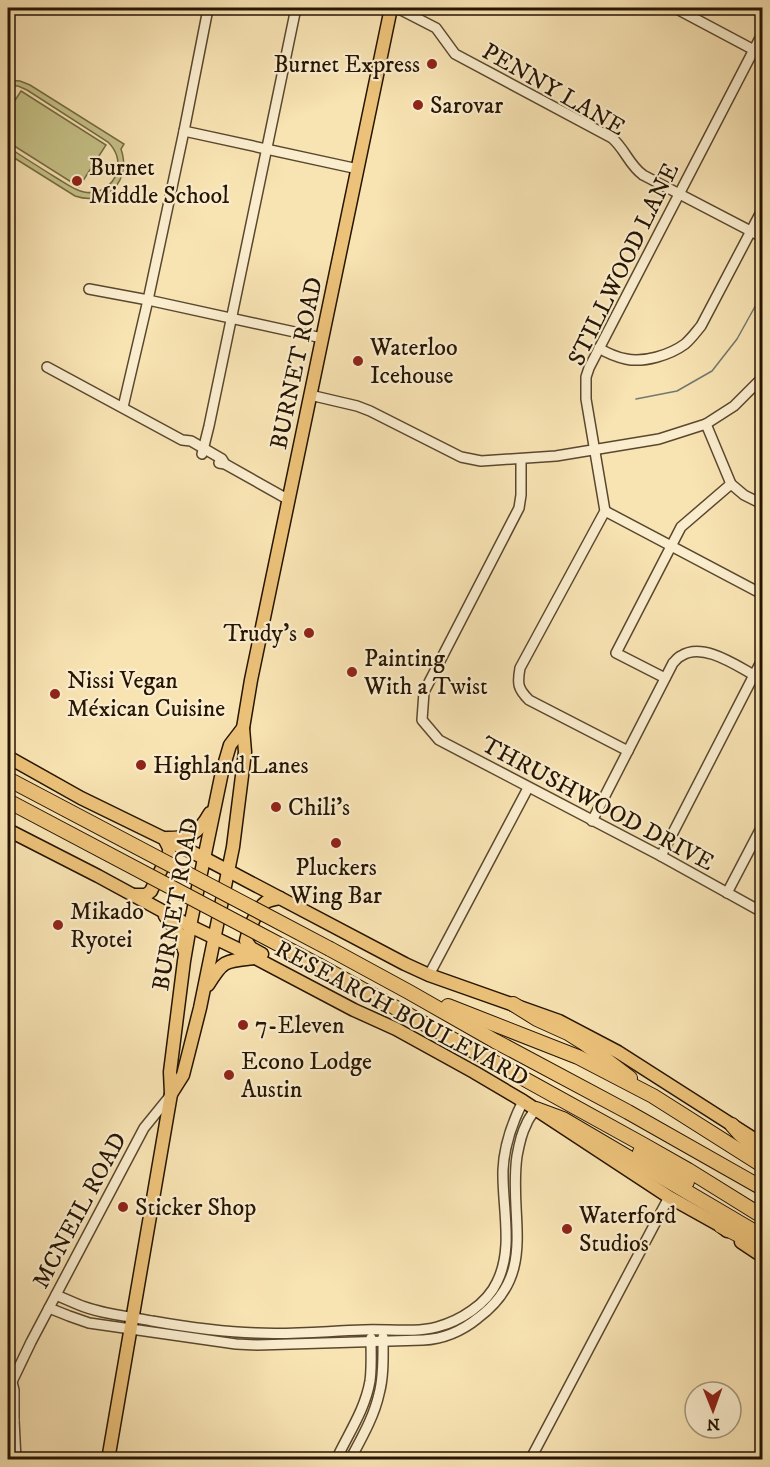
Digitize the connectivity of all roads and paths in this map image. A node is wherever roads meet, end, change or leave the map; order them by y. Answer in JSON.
{"nodes":[{"id":1,"x":206,"y":8,"type":"edge"},
{"id":2,"x":296,"y":8,"type":"edge"},
{"id":3,"x":390,"y":8,"type":"edge"},
{"id":4,"x":675,"y":8,"type":"edge"},
{"id":5,"x":762,"y":34,"type":"edge"},
{"id":6,"x":754,"y":50,"type":"junction"},
{"id":7,"x":184,"y":131,"type":"junction"},
{"id":8,"x":267,"y":148,"type":"junction"},
{"id":9,"x":358,"y":169,"type":"junction"},
{"id":10,"x":679,"y":193,"type":"junction"},
{"id":11,"x":762,"y":210,"type":"edge"},
{"id":12,"x":751,"y":232,"type":"junction"},
{"id":13,"x":762,"y":237,"type":"edge"},
{"id":14,"x":88,"y":289,"type":"dead end"},
{"id":15,"x":148,"y":300,"type":"junction"},
{"id":16,"x":231,"y":318,"type":"junction"},
{"id":17,"x":322,"y":338,"type":"junction"},
{"id":18,"x":599,"y":348,"type":"junction"},
{"id":19,"x":47,"y":367,"type":"dead end"},
{"id":20,"x":762,"y":378,"type":"edge"},
{"id":21,"x":310,"y":395,"type":"junction"},
{"id":22,"x":123,"y":407,"type":"junction"},
{"id":23,"x":706,"y":424,"type":"junction"},
{"id":24,"x":595,"y":450,"type":"junction"},
{"id":25,"x":203,"y":451,"type":"junction"},
{"id":26,"x":521,"y":459,"type":"junction"},
{"id":27,"x":731,"y":484,"type":"junction"},
{"id":28,"x":289,"y":500,"type":"junction"},
{"id":29,"x":762,"y":504,"type":"edge"},
{"id":30,"x":605,"y":511,"type":"junction"},
{"id":31,"x":671,"y":546,"type":"junction"},
{"id":32,"x":762,"y":594,"type":"edge"},
{"id":33,"x":762,"y":660,"type":"edge"},
{"id":34,"x":754,"y":675,"type":"junction"},
{"id":35,"x":665,"y":678,"type":"junction"},
{"id":36,"x":243,"y":728,"type":"junction"},
{"id":37,"x":628,"y":751,"type":"junction"},
{"id":38,"x":8,"y":757,"type":"edge"},
{"id":39,"x":8,"y":779,"type":"edge"},
{"id":40,"x":528,"y":788,"type":"junction"},
{"id":41,"x":8,"y":801,"type":"edge"},
{"id":42,"x":215,"y":804,"type":"junction"},
{"id":43,"x":592,"y":821,"type":"junction"},
{"id":44,"x":762,"y":826,"type":"edge"},
{"id":45,"x":8,"y":830,"type":"edge"},
{"id":46,"x":164,"y":838,"type":"junction"},
{"id":47,"x":661,"y":856,"type":"junction"},
{"id":48,"x":204,"y":858,"type":"junction"},
{"id":49,"x":228,"y":870,"type":"junction"},
{"id":50,"x":728,"y":893,"type":"junction"},
{"id":51,"x":132,"y":895,"type":"junction"},
{"id":52,"x":280,"y":898,"type":"junction"},
{"id":53,"x":160,"y":910,"type":"junction"},
{"id":54,"x":762,"y":912,"type":"edge"},
{"id":55,"x":190,"y":926,"type":"junction"},
{"id":56,"x":213,"y":937,"type":"junction"},
{"id":57,"x":185,"y":953,"type":"junction"},
{"id":58,"x":254,"y":958,"type":"junction"},
{"id":59,"x":429,"y":975,"type":"junction"},
{"id":60,"x":295,"y":979,"type":"junction"},
{"id":61,"x":409,"y":992,"type":"junction"},
{"id":62,"x":203,"y":994,"type":"junction"},
{"id":63,"x":513,"y":1004,"type":"junction"},
{"id":64,"x":171,"y":1094,"type":"junction"},
{"id":65,"x":653,"y":1096,"type":"junction"},
{"id":66,"x":523,"y":1101,"type":"junction"},
{"id":67,"x":569,"y":1104,"type":"junction"},
{"id":68,"x":536,"y":1109,"type":"junction"},
{"id":69,"x":732,"y":1125,"type":"junction"},
{"id":70,"x":762,"y":1144,"type":"edge"},
{"id":71,"x":762,"y":1153,"type":"edge"},
{"id":72,"x":762,"y":1165,"type":"edge"},
{"id":73,"x":762,"y":1188,"type":"edge"},
{"id":74,"x":669,"y":1197,"type":"junction"},
{"id":75,"x":762,"y":1216,"type":"edge"},
{"id":76,"x":721,"y":1226,"type":"junction"},
{"id":77,"x":762,"y":1234,"type":"edge"},
{"id":78,"x":762,"y":1247,"type":"edge"},
{"id":79,"x":762,"y":1256,"type":"edge"},
{"id":80,"x":56,"y":1295,"type":"junction"},
{"id":81,"x":49,"y":1308,"type":"junction"},
{"id":82,"x":133,"y":1323,"type":"junction"},
{"id":83,"x":371,"y":1329,"type":"junction"},
{"id":84,"x":383,"y":1329,"type":"junction"},
{"id":85,"x":371,"y":1342,"type":"junction"},
{"id":86,"x":383,"y":1342,"type":"junction"},
{"id":87,"x":10,"y":1386,"type":"edge"},
{"id":88,"x":11,"y":1417,"type":"edge"},
{"id":89,"x":16,"y":1460,"type":"edge"},
{"id":90,"x":108,"y":1460,"type":"edge"},
{"id":91,"x":336,"y":1460,"type":"edge"},
{"id":92,"x":350,"y":1460,"type":"edge"},
{"id":93,"x":530,"y":1460,"type":"edge"}],
"edges":[{"from":1,"to":7,"type":"street"},
{"from":2,"to":8,"type":"street"},
{"from":3,"to":9,"type":"main road","name":"BURNET ROAD"},
{"from":3,"to":10,"type":"street","name":"PENNY LANE"},
{"from":4,"to":6,"type":"street"},
{"from":5,"to":6,"type":"street","name":"STILLWOOD LANE"},
{"from":6,"to":10,"type":"street","name":"STILLWOOD LANE"},
{"from":7,"to":8,"type":"street"},
{"from":7,"to":15,"type":"street"},
{"from":8,"to":9,"type":"street"},
{"from":8,"to":16,"type":"street"},
{"from":9,"to":17,"type":"main road","name":"BURNET ROAD"},
{"from":10,"to":12,"type":"street","name":"PENNY LANE"},
{"from":10,"to":18,"type":"street","name":"STILLWOOD LANE"},
{"from":11,"to":12,"type":"street"},
{"from":12,"to":13,"type":"street","name":"PENNY LANE"},
{"from":12,"to":18,"type":"street"},
{"from":14,"to":15,"type":"street"},
{"from":15,"to":16,"type":"street"},
{"from":15,"to":22,"type":"street"},
{"from":16,"to":17,"type":"street"},
{"from":16,"to":25,"type":"street"},
{"from":17,"to":21,"type":"main road","name":"BURNET ROAD"},
{"from":18,"to":24,"type":"street","name":"STILLWOOD LANE"},
{"from":19,"to":22,"type":"street"},
{"from":20,"to":23,"type":"street"},
{"from":21,"to":26,"type":"street"},
{"from":21,"to":28,"type":"main road","name":"BURNET ROAD"},
{"from":22,"to":25,"type":"street"},
{"from":23,"to":24,"type":"street"},
{"from":23,"to":27,"type":"street"},
{"from":24,"to":26,"type":"street"},
{"from":24,"to":30,"type":"street","name":"STILLWOOD LANE"},
{"from":25,"to":28,"type":"street"},
{"from":26,"to":40,"type":"street","name":"THRUSHWOOD DRIVE"},
{"from":27,"to":29,"type":"street"},
{"from":27,"to":31,"type":"street"},
{"from":28,"to":36,"type":"main road","name":"BURNET ROAD"},
{"from":30,"to":31,"type":"street"},
{"from":30,"to":37,"type":"street"},
{"from":31,"to":32,"type":"street"},
{"from":31,"to":35,"type":"street"},
{"from":33,"to":34,"type":"street"},
{"from":34,"to":35,"type":"street"},
{"from":34,"to":47,"type":"street"},
{"from":35,"to":37,"type":"street"},
{"from":36,"to":42,"type":"main road","name":"BURNET ROAD"},
{"from":36,"to":49,"type":"main road","name":"BURNET ROAD"},
{"from":37,"to":43,"type":"street"},
{"from":38,"to":46,"type":"main road","name":"RESEARCH BOULEVARD"},
{"from":39,"to":61,"type":"highway","bridge":true},
{"from":40,"to":43,"type":"street","name":"THRUSHWOOD DRIVE"},
{"from":40,"to":59,"type":"street"},
{"from":41,"to":67,"type":"highway","bridge":true},
{"from":42,"to":46,"type":"main road"},
{"from":42,"to":48,"type":"main road","name":"BURNET ROAD"},
{"from":43,"to":47,"type":"street","name":"THRUSHWOOD DRIVE"},
{"from":44,"to":50,"type":"street"},
{"from":45,"to":51,"type":"main road","name":"RESEARCH BOULEVARD"},
{"from":46,"to":48,"type":"main road","name":"RESEARCH BOULEVARD"},
{"from":46,"to":51,"type":"main road"},
{"from":47,"to":50,"type":"street","name":"THRUSHWOOD DRIVE"},
{"from":48,"to":49,"type":"main road","name":"RESEARCH BOULEVARD"},
{"from":48,"to":55,"type":"main road","name":"BURNET ROAD"},
{"from":49,"to":52,"type":"main road","name":"RESEARCH BOULEVARD"},
{"from":49,"to":56,"type":"main road","name":"BURNET ROAD"},
{"from":50,"to":54,"type":"street","name":"THRUSHWOOD DRIVE"},
{"from":51,"to":53,"type":"main road","name":"RESEARCH BOULEVARD"},
{"from":52,"to":59,"type":"main road","name":"RESEARCH BOULEVARD"},
{"from":52,"to":60,"type":"main road"},
{"from":53,"to":55,"type":"main road","name":"RESEARCH BOULEVARD"},
{"from":53,"to":57,"type":"main road"},
{"from":55,"to":56,"type":"main road","name":"RESEARCH BOULEVARD"},
{"from":55,"to":57,"type":"main road","name":"BURNET ROAD"},
{"from":56,"to":58,"type":"main road","name":"RESEARCH BOULEVARD"},
{"from":56,"to":62,"type":"main road","name":"BURNET ROAD"},
{"from":57,"to":64,"type":"main road","name":"BURNET ROAD"},
{"from":58,"to":60,"type":"main road","name":"RESEARCH BOULEVARD"},
{"from":58,"to":62,"type":"main road"},
{"from":59,"to":63,"type":"main road","name":"RESEARCH BOULEVARD"},
{"from":60,"to":66,"type":"main road","name":"RESEARCH BOULEVARD"},
{"from":61,"to":65,"type":"highway"},
{"from":61,"to":73,"type":"highway"},
{"from":62,"to":64,"type":"main road","name":"BURNET ROAD"},
{"from":63,"to":65,"type":"highway"},
{"from":63,"to":69,"type":"main road","name":"RESEARCH BOULEVARD"},
{"from":64,"to":80,"type":"street","name":"MCNEIL ROAD"},
{"from":64,"to":82,"type":"main road","name":"BURNET ROAD"},
{"from":65,"to":72,"type":"highway"},
{"from":66,"to":68,"type":"main road","name":"RESEARCH BOULEVARD"},
{"from":66,"to":84,"type":"street"},
{"from":67,"to":75,"type":"highway"},
{"from":67,"to":77,"type":"highway"},
{"from":68,"to":74,"type":"main road","name":"RESEARCH BOULEVARD"},
{"from":68,"to":77,"type":"highway"},
{"from":68,"to":86,"type":"street"},
{"from":69,"to":70,"type":"main road","name":"RESEARCH BOULEVARD"},
{"from":69,"to":71,"type":"highway"},
{"from":74,"to":76,"type":"main road","name":"RESEARCH BOULEVARD"},
{"from":74,"to":93,"type":"street"},
{"from":76,"to":78,"type":"highway"},
{"from":76,"to":79,"type":"main road","name":"RESEARCH BOULEVARD"},
{"from":80,"to":81,"type":"street","name":"MCNEIL ROAD"},
{"from":80,"to":82,"type":"street"},
{"from":81,"to":82,"type":"street"},
{"from":81,"to":87,"type":"street","name":"MCNEIL ROAD"},
{"from":82,"to":83,"type":"street"},
{"from":82,"to":85,"type":"street"},
{"from":82,"to":90,"type":"main road","name":"BURNET ROAD"},
{"from":83,"to":84,"type":"street"},
{"from":83,"to":85,"type":"street"},
{"from":84,"to":86,"type":"street"},
{"from":85,"to":86,"type":"street"},
{"from":85,"to":91,"type":"street"},
{"from":86,"to":92,"type":"street"},
{"from":87,"to":88,"type":"street","name":"MCNEIL ROAD"},
{"from":88,"to":89,"type":"street","name":"MCNEIL ROAD"}]}
